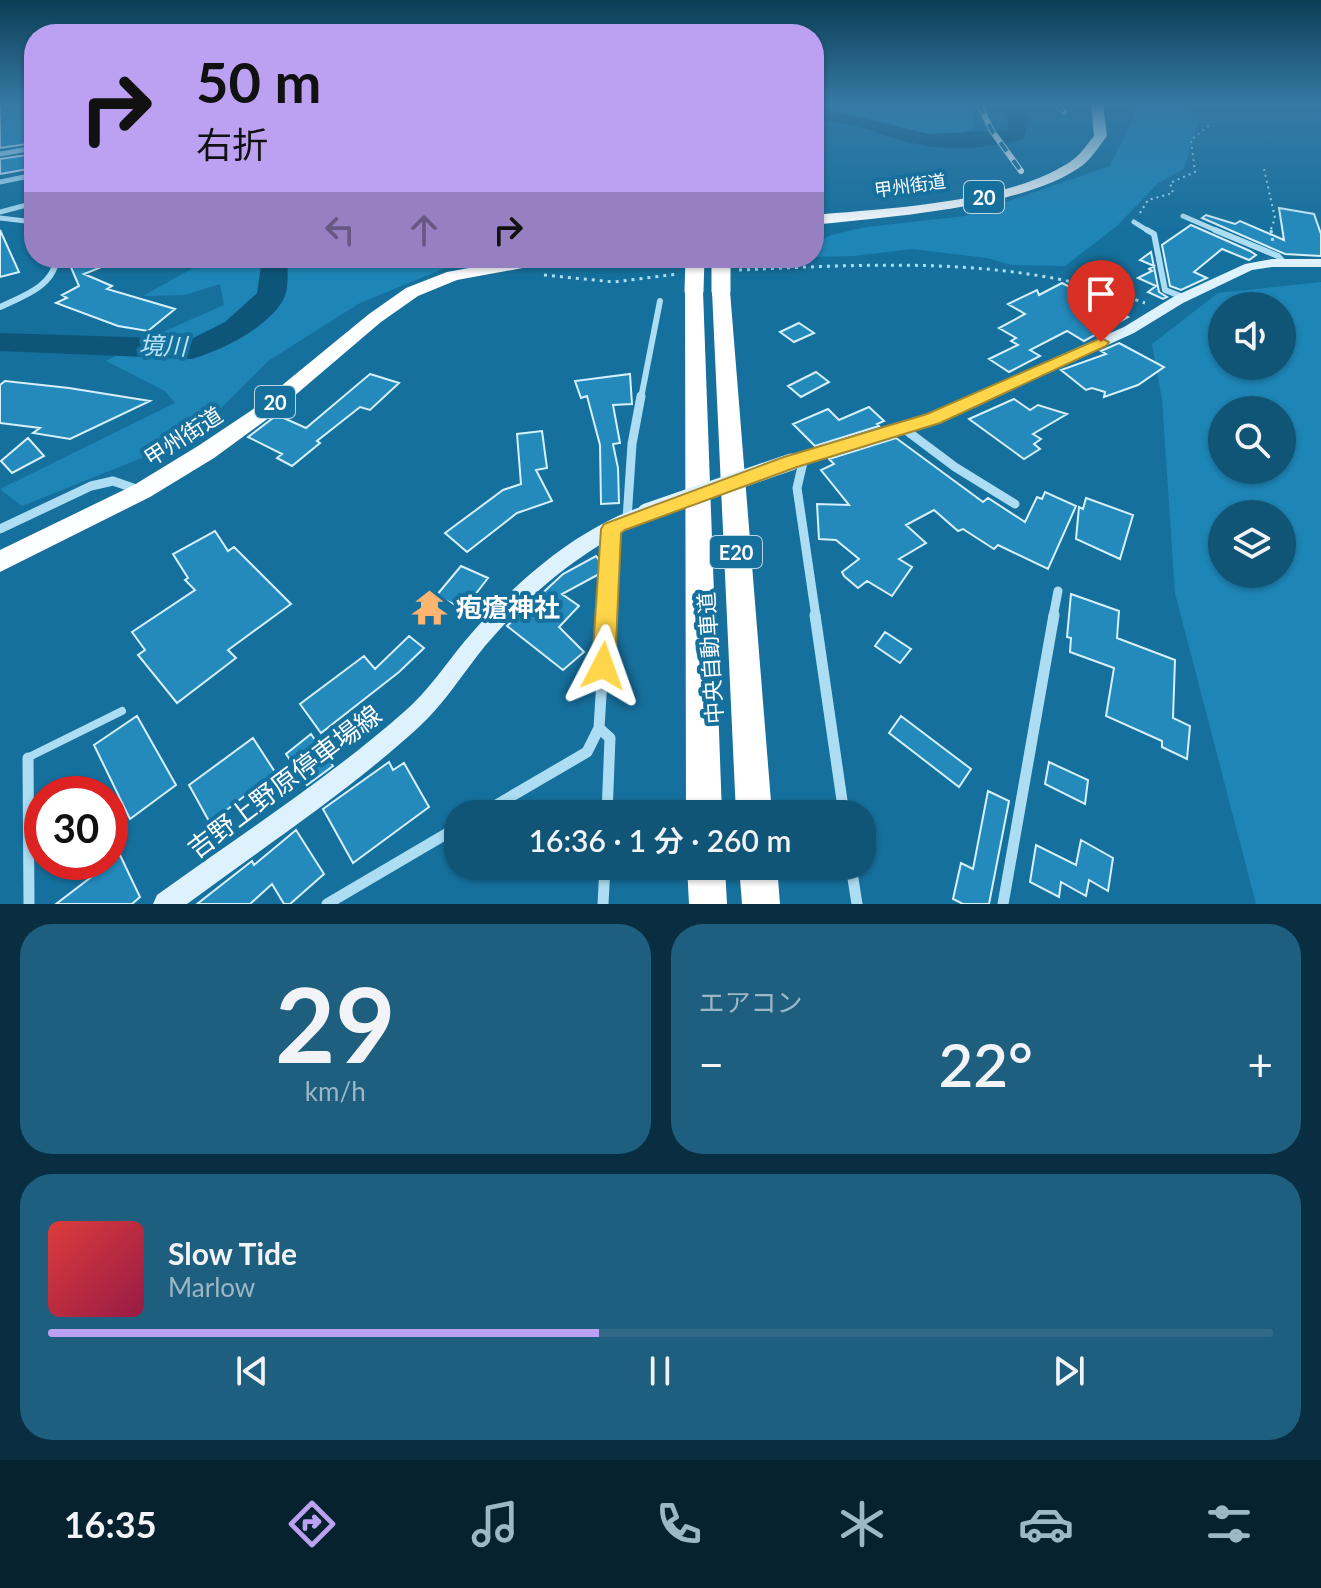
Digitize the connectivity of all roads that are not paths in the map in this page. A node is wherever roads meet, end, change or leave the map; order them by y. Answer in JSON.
{"nodes":[{"id":1,"x":1095,"y":146,"type":"edge"},
{"id":2,"x":24,"y":150,"type":"edge"},
{"id":3,"x":0,"y":154,"type":"edge"},
{"id":4,"x":24,"y":177,"type":"edge"},
{"id":5,"x":0,"y":182,"type":"edge"},
{"id":6,"x":24,"y":207,"type":"edge"},
{"id":7,"x":0,"y":215,"type":"edge"},
{"id":8,"x":1183,"y":216,"type":"dead end"},
{"id":9,"x":824,"y":219,"type":"edge"},
{"id":10,"x":24,"y":220,"type":"edge"},
{"id":11,"x":1134,"y":222,"type":"road end"},
{"id":12,"x":1281,"y":260,"type":"junction"},
{"id":13,"x":1321,"y":263,"type":"edge"},
{"id":14,"x":56,"y":268,"type":"edge"},
{"id":15,"x":496,"y":268,"type":"edge"},
{"id":16,"x":707,"y":277,"type":"edge"},
{"id":17,"x":1183,"y":297,"type":"junction"},
{"id":18,"x":660,"y":301,"type":"dead end"},
{"id":19,"x":0,"y":307,"type":"edge"},
{"id":20,"x":903,"y":428,"type":"junction"},
{"id":21,"x":797,"y":460,"type":"junction"},
{"id":22,"x":142,"y":491,"type":"junction"},
{"id":23,"x":1015,"y":504,"type":"dead end"},
{"id":24,"x":628,"y":520,"type":"junction"},
{"id":25,"x":0,"y":529,"type":"edge"},
{"id":26,"x":0,"y":562,"type":"edge"},
{"id":27,"x":1058,"y":591,"type":"dead end"},
{"id":28,"x":122,"y":711,"type":"dead end"},
{"id":29,"x":599,"y":728,"type":"junction"},
{"id":30,"x":28,"y":758,"type":"joint"},
{"id":31,"x":505,"y":800,"type":"edge"},
{"id":32,"x":608,"y":800,"type":"edge"},
{"id":33,"x":704,"y":800,"type":"edge"},
{"id":34,"x":753,"y":800,"type":"edge"},
{"id":35,"x":842,"y":800,"type":"edge"},
{"id":36,"x":444,"y":835,"type":"edge"},
{"id":37,"x":604,"y":880,"type":"edge"},
{"id":38,"x":707,"y":880,"type":"edge"},
{"id":39,"x":759,"y":880,"type":"edge"},
{"id":40,"x":853,"y":880,"type":"edge"},
{"id":41,"x":29,"y":904,"type":"edge"},
{"id":42,"x":166,"y":904,"type":"edge"},
{"id":43,"x":327,"y":904,"type":"edge"},
{"id":44,"x":603,"y":904,"type":"edge"},
{"id":45,"x":708,"y":904,"type":"edge"},
{"id":46,"x":761,"y":904,"type":"edge"},
{"id":47,"x":857,"y":904,"type":"edge"},
{"id":48,"x":1003,"y":904,"type":"edge"}],
"edges":[{"from":1,"to":9,"type":"highway","name":"甲州街道","number":"20"},
{"from":2,"to":3,"type":"street"},
{"from":4,"to":5,"type":"street"},
{"from":6,"to":7,"type":"street"},
{"from":7,"to":10,"type":"street"},
{"from":8,"to":12,"type":"street"},
{"from":11,"to":17,"type":"street"},
{"from":12,"to":13,"type":"main road"},
{"from":12,"to":17,"type":"main road"},
{"from":14,"to":19,"type":"street"},
{"from":15,"to":22,"type":"highway","name":"甲州街道","number":"20"},
{"from":16,"to":33,"type":"highway","name":"中央自動車道","number":"E20"},
{"from":16,"to":34,"type":"highway","name":"中央自動車道","number":"E20"},
{"from":17,"to":20,"type":"main road"},
{"from":18,"to":24,"type":"street"},
{"from":20,"to":21,"type":"main road"},
{"from":20,"to":23,"type":"street"},
{"from":21,"to":24,"type":"main road","name":"吉野上野原停車場線","bridge":true},
{"from":21,"to":35,"type":"street"},
{"from":22,"to":25,"type":"street"},
{"from":22,"to":26,"type":"highway","name":"甲州街道","number":"20"},
{"from":24,"to":29,"type":"street"},
{"from":24,"to":42,"type":"main road","name":"吉野上野原停車場線"},
{"from":27,"to":48,"type":"street"},
{"from":28,"to":30,"type":"lane"},
{"from":29,"to":31,"type":"street"},
{"from":29,"to":32,"type":"street"},
{"from":30,"to":41,"type":"street"},
{"from":36,"to":43,"type":"street"},
{"from":37,"to":44,"type":"street"},
{"from":38,"to":45,"type":"highway"},
{"from":39,"to":46,"type":"highway"},
{"from":40,"to":47,"type":"street"}]}
